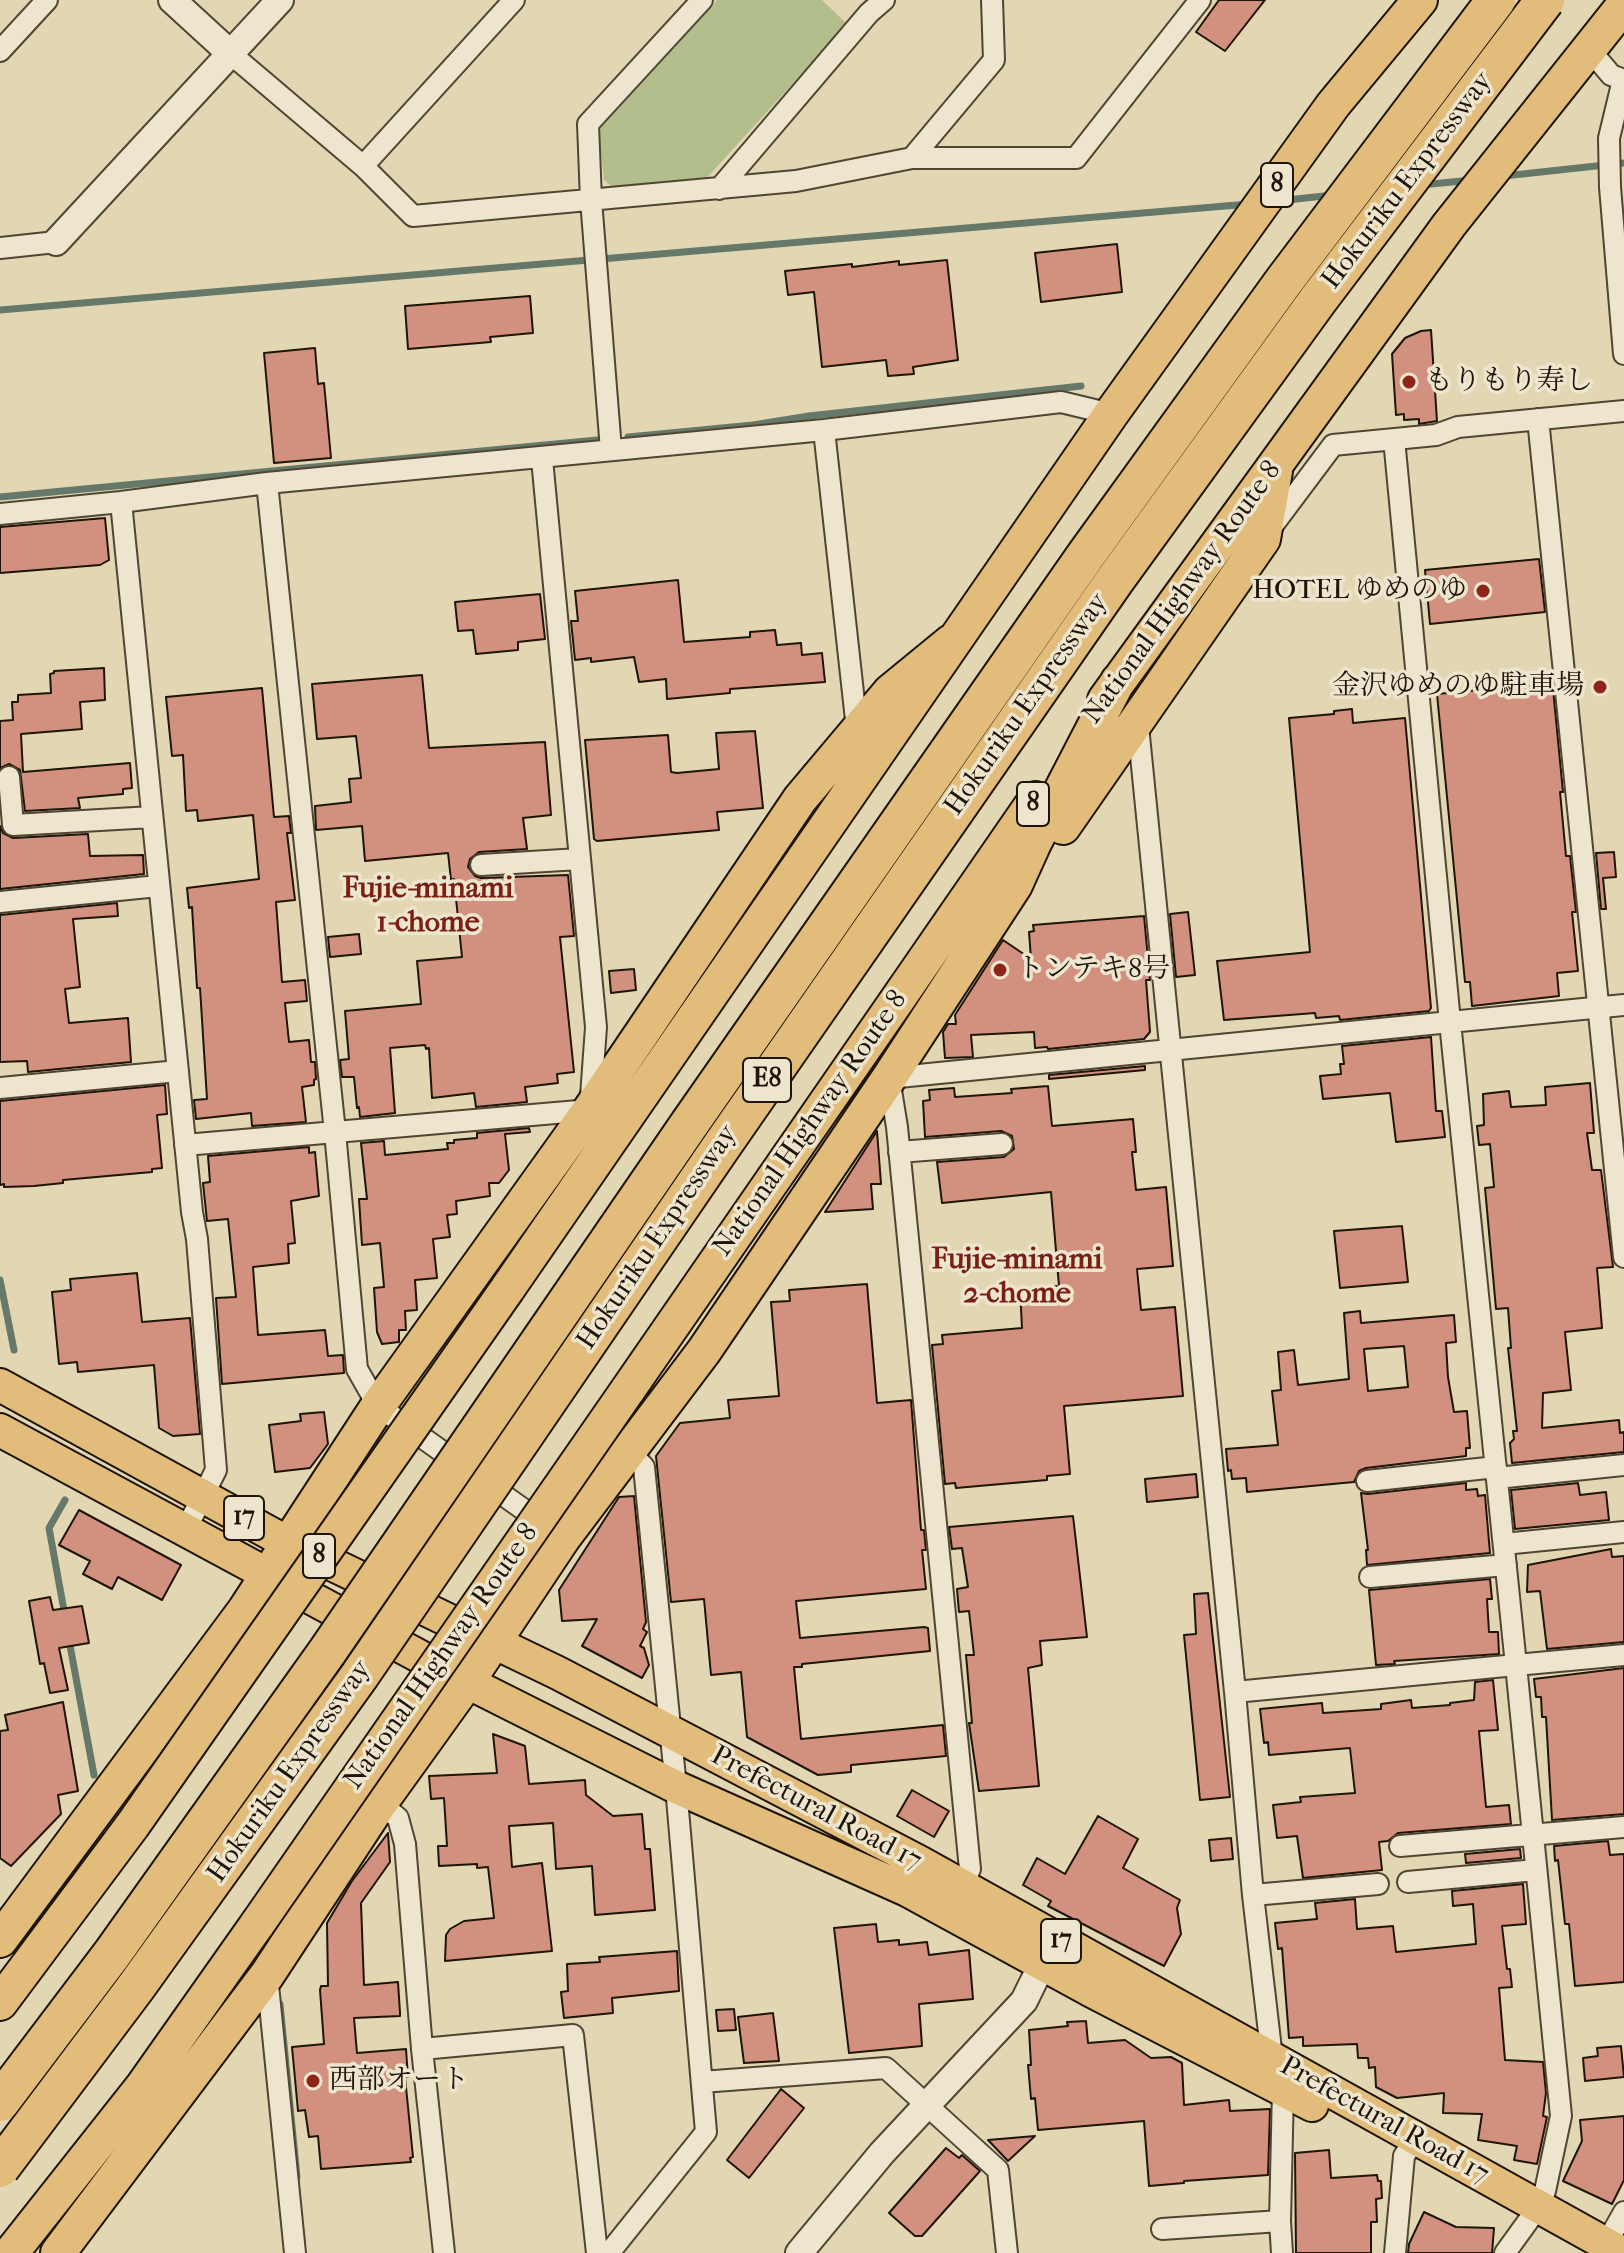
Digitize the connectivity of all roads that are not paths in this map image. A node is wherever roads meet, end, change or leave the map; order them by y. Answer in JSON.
{"nodes":[{"id":1,"x":47,"y":0,"type":"edge"},
{"id":2,"x":172,"y":0,"type":"edge"},
{"id":3,"x":280,"y":0,"type":"edge"},
{"id":4,"x":514,"y":0,"type":"edge"},
{"id":5,"x":702,"y":0,"type":"edge"},
{"id":6,"x":884,"y":0,"type":"edge"},
{"id":7,"x":992,"y":0,"type":"edge"},
{"id":8,"x":1200,"y":0,"type":"edge"},
{"id":9,"x":1420,"y":0,"type":"edge"},
{"id":10,"x":1496,"y":0,"type":"edge"},
{"id":11,"x":1545,"y":0,"type":"edge"},
{"id":12,"x":1624,"y":5,"type":"edge"},
{"id":13,"x":1590,"y":50,"type":"junction"},
{"id":14,"x":0,"y":51,"type":"edge"},
{"id":15,"x":231,"y":54,"type":"junction"},
{"id":16,"x":1624,"y":80,"type":"edge"},
{"id":17,"x":912,"y":158,"type":"junction"},
{"id":18,"x":363,"y":166,"type":"junction"},
{"id":19,"x":719,"y":189,"type":"junction"},
{"id":20,"x":591,"y":200,"type":"junction"},
{"id":21,"x":56,"y":242,"type":"joint"},
{"id":22,"x":0,"y":248,"type":"edge"},
{"id":23,"x":1624,"y":354,"type":"edge"},
{"id":24,"x":1624,"y":411,"type":"edge"},
{"id":25,"x":1111,"y":414,"type":"junction"},
{"id":26,"x":1538,"y":419,"type":"junction"},
{"id":27,"x":824,"y":430,"type":"junction"},
{"id":28,"x":1394,"y":439,"type":"junction"},
{"id":29,"x":611,"y":450,"type":"junction"},
{"id":30,"x":542,"y":459,"type":"junction"},
{"id":31,"x":1277,"y":463,"type":"junction"},
{"id":32,"x":267,"y":483,"type":"junction"},
{"id":33,"x":121,"y":502,"type":"junction"},
{"id":34,"x":0,"y":514,"type":"edge"},
{"id":35,"x":1263,"y":539,"type":"junction"},
{"id":36,"x":951,"y":642,"type":"junction"},
{"id":37,"x":1118,"y":681,"type":"junction"},
{"id":38,"x":857,"y":729,"type":"junction"},
{"id":39,"x":1130,"y":729,"type":"junction"},
{"id":40,"x":9,"y":777,"type":"dead end"},
{"id":41,"x":152,"y":817,"type":"junction"},
{"id":42,"x":579,"y":859,"type":"junction"},
{"id":43,"x":481,"y":865,"type":"dead end"},
{"id":44,"x":1015,"y":885,"type":"junction"},
{"id":45,"x":158,"y":886,"type":"junction"},
{"id":46,"x":0,"y":902,"type":"edge"},
{"id":47,"x":1624,"y":1005,"type":"edge"},
{"id":48,"x":1598,"y":1007,"type":"junction"},
{"id":49,"x":1450,"y":1022,"type":"junction"},
{"id":50,"x":1170,"y":1050,"type":"junction"},
{"id":51,"x":178,"y":1071,"type":"junction"},
{"id":52,"x":889,"y":1078,"type":"junction"},
{"id":53,"x":0,"y":1088,"type":"edge"},
{"id":54,"x":590,"y":1110,"type":"junction"},
{"id":55,"x":335,"y":1132,"type":"junction"},
{"id":56,"x":1002,"y":1144,"type":"dead end"},
{"id":57,"x":185,"y":1145,"type":"junction"},
{"id":58,"x":899,"y":1152,"type":"junction"},
{"id":59,"x":1624,"y":1257,"type":"edge"},
{"id":60,"x":0,"y":1385,"type":"edge"},
{"id":61,"x":378,"y":1406,"type":"junction"},
{"id":62,"x":0,"y":1430,"type":"edge"},
{"id":63,"x":630,"y":1452,"type":"junction"},
{"id":64,"x":1624,"y":1465,"type":"edge"},
{"id":65,"x":1497,"y":1473,"type":"junction"},
{"id":66,"x":1367,"y":1481,"type":"dead end"},
{"id":67,"x":203,"y":1495,"type":"junction"},
{"id":68,"x":185,"y":1531,"type":"junction"},
{"id":69,"x":1624,"y":1532,"type":"edge"},
{"id":70,"x":563,"y":1538,"type":"junction"},
{"id":71,"x":288,"y":1543,"type":"junction"},
{"id":72,"x":1505,"y":1555,"type":"junction"},
{"id":73,"x":269,"y":1575,"type":"junction"},
{"id":74,"x":1370,"y":1577,"type":"dead end"},
{"id":75,"x":494,"y":1641,"type":"junction"},
{"id":76,"x":1624,"y":1655,"type":"edge"},
{"id":77,"x":1516,"y":1665,"type":"junction"},
{"id":78,"x":467,"y":1682,"type":"junction"},
{"id":79,"x":1235,"y":1692,"type":"junction"},
{"id":80,"x":670,"y":1732,"type":"junction"},
{"id":81,"x":676,"y":1787,"type":"junction"},
{"id":82,"x":380,"y":1803,"type":"junction"},
{"id":83,"x":1624,"y":1827,"type":"edge"},
{"id":84,"x":1532,"y":1835,"type":"junction"},
{"id":85,"x":1400,"y":1846,"type":"dead end"},
{"id":86,"x":1536,"y":1870,"type":"junction"},
{"id":87,"x":1408,"y":1882,"type":"dead end"},
{"id":88,"x":1378,"y":1884,"type":"dead end"},
{"id":89,"x":962,"y":1885,"type":"junction"},
{"id":90,"x":1253,"y":1895,"type":"junction"},
{"id":91,"x":0,"y":1940,"type":"edge"},
{"id":92,"x":1049,"y":1951,"type":"junction"},
{"id":93,"x":267,"y":1975,"type":"junction"},
{"id":94,"x":0,"y":2003,"type":"edge"},
{"id":95,"x":422,"y":2049,"type":"junction"},
{"id":96,"x":1283,"y":2072,"type":"junction"},
{"id":97,"x":702,"y":2082,"type":"junction"},
{"id":98,"x":0,"y":2102,"type":"edge"},
{"id":99,"x":927,"y":2104,"type":"junction"},
{"id":100,"x":1410,"y":2148,"type":"junction"},
{"id":101,"x":0,"y":2168,"type":"edge"},
{"id":102,"x":1624,"y":2212,"type":"edge"},
{"id":103,"x":1533,"y":2214,"type":"junction"},
{"id":104,"x":1280,"y":2221,"type":"junction"},
{"id":105,"x":1162,"y":2229,"type":"dead end"},
{"id":106,"x":1603,"y":2251,"type":"edge"},
{"id":107,"x":11,"y":2253,"type":"edge"},
{"id":108,"x":58,"y":2253,"type":"edge"},
{"id":109,"x":295,"y":2253,"type":"edge"},
{"id":110,"x":444,"y":2253,"type":"edge"},
{"id":111,"x":597,"y":2253,"type":"edge"},
{"id":112,"x":609,"y":2253,"type":"edge"},
{"id":113,"x":799,"y":2253,"type":"edge"},
{"id":114,"x":1007,"y":2253,"type":"edge"},
{"id":115,"x":1282,"y":2253,"type":"edge"},
{"id":116,"x":1395,"y":2253,"type":"edge"},
{"id":117,"x":1505,"y":2253,"type":"edge"}],
"edges":[{"from":1,"to":14,"type":"street"},
{"from":2,"to":15,"type":"street"},
{"from":3,"to":15,"type":"street"},
{"from":4,"to":18,"type":"street"},
{"from":5,"to":20,"type":"street"},
{"from":6,"to":19,"type":"street"},
{"from":7,"to":17,"type":"street"},
{"from":8,"to":17,"type":"street"},
{"from":9,"to":25,"type":"highway","number":"8"},
{"from":10,"to":98,"type":"highway","name":"Hokuriku Expressway","number":"E8","bridge":true},
{"from":11,"to":101,"type":"highway","name":"Hokuriku Expressway","number":"E8","bridge":true},
{"from":12,"to":13,"type":"highway","name":"National Highway Route 8","number":"8"},
{"from":13,"to":16,"type":"street"},
{"from":13,"to":31,"type":"highway","name":"National Highway Route 8","number":"8"},
{"from":15,"to":18,"type":"street"},
{"from":15,"to":21,"type":"street"},
{"from":16,"to":23,"type":"street"},
{"from":17,"to":19,"type":"street"},
{"from":18,"to":20,"type":"street"},
{"from":19,"to":20,"type":"street"},
{"from":20,"to":29,"type":"street"},
{"from":21,"to":22,"type":"street"},
{"from":24,"to":26,"type":"street"},
{"from":25,"to":27,"type":"street"},
{"from":25,"to":36,"type":"highway","number":"8"},
{"from":26,"to":28,"type":"street"},
{"from":26,"to":48,"type":"street"},
{"from":27,"to":29,"type":"street"},
{"from":27,"to":38,"type":"street"},
{"from":28,"to":35,"type":"street"},
{"from":28,"to":49,"type":"street"},
{"from":29,"to":30,"type":"street"},
{"from":30,"to":32,"type":"street"},
{"from":30,"to":42,"type":"street"},
{"from":31,"to":35,"type":"highway"},
{"from":31,"to":37,"type":"highway","name":"National Highway Route 8","number":"8"},
{"from":32,"to":33,"type":"street"},
{"from":32,"to":55,"type":"street"},
{"from":33,"to":34,"type":"street"},
{"from":33,"to":41,"type":"street"},
{"from":35,"to":39,"type":"highway"},
{"from":36,"to":38,"type":"highway"},
{"from":36,"to":94,"type":"highway","number":"8","bridge":true},
{"from":37,"to":44,"type":"highway"},
{"from":37,"to":107,"type":"highway","name":"National Highway Route 8","number":"8","bridge":true},
{"from":38,"to":54,"type":"highway"},
{"from":39,"to":44,"type":"highway"},
{"from":39,"to":50,"type":"street"},
{"from":40,"to":41,"type":"street"},
{"from":41,"to":45,"type":"street"},
{"from":42,"to":43,"type":"street"},
{"from":42,"to":54,"type":"street"},
{"from":44,"to":52,"type":"highway"},
{"from":45,"to":46,"type":"street"},
{"from":45,"to":51,"type":"street"},
{"from":47,"to":48,"type":"street"},
{"from":48,"to":49,"type":"street"},
{"from":48,"to":59,"type":"street"},
{"from":49,"to":50,"type":"street"},
{"from":49,"to":65,"type":"street"},
{"from":50,"to":52,"type":"street"},
{"from":50,"to":79,"type":"street"},
{"from":51,"to":53,"type":"street"},
{"from":51,"to":57,"type":"street"},
{"from":52,"to":58,"type":"street"},
{"from":52,"to":63,"type":"highway"},
{"from":54,"to":55,"type":"street"},
{"from":54,"to":61,"type":"highway"},
{"from":55,"to":57,"type":"street"},
{"from":55,"to":61,"type":"street"},
{"from":56,"to":58,"type":"street"},
{"from":57,"to":67,"type":"street"},
{"from":58,"to":89,"type":"street"},
{"from":60,"to":67,"type":"main road","name":"Prefectural Road 17","number":"17"},
{"from":61,"to":70,"type":"street"},
{"from":61,"to":71,"type":"highway"},
{"from":62,"to":68,"type":"main road","name":"Prefectural Road 17","number":"17"},
{"from":63,"to":70,"type":"highway"},
{"from":63,"to":80,"type":"street"},
{"from":64,"to":65,"type":"street"},
{"from":65,"to":66,"type":"street"},
{"from":65,"to":72,"type":"street"},
{"from":67,"to":68,"type":"street"},
{"from":67,"to":71,"type":"main road","name":"Prefectural Road 17","number":"17"},
{"from":68,"to":73,"type":"main road","name":"Prefectural Road 17","number":"17"},
{"from":69,"to":72,"type":"street"},
{"from":70,"to":75,"type":"highway"},
{"from":71,"to":73,"type":"highway"},
{"from":71,"to":75,"type":"main road","name":"Prefectural Road 17","number":"17"},
{"from":72,"to":74,"type":"street"},
{"from":72,"to":77,"type":"street"},
{"from":73,"to":78,"type":"main road","name":"Prefectural Road 17","number":"17"},
{"from":73,"to":91,"type":"highway"},
{"from":75,"to":78,"type":"highway"},
{"from":75,"to":80,"type":"main road","name":"Prefectural Road 17","number":"17"},
{"from":76,"to":77,"type":"street"},
{"from":77,"to":79,"type":"street"},
{"from":77,"to":84,"type":"street"},
{"from":78,"to":81,"type":"main road","name":"Prefectural Road 17","number":"17"},
{"from":78,"to":82,"type":"highway"},
{"from":79,"to":90,"type":"street"},
{"from":80,"to":81,"type":"street"},
{"from":80,"to":89,"type":"main road","name":"Prefectural Road 17","number":"17"},
{"from":81,"to":92,"type":"main road","name":"Prefectural Road 17","number":"17"},
{"from":81,"to":97,"type":"street"},
{"from":82,"to":93,"type":"highway"},
{"from":82,"to":95,"type":"street"},
{"from":83,"to":84,"type":"street"},
{"from":84,"to":85,"type":"street"},
{"from":84,"to":86,"type":"street"},
{"from":86,"to":87,"type":"street"},
{"from":86,"to":103,"type":"street"},
{"from":88,"to":90,"type":"street"},
{"from":89,"to":92,"type":"main road","name":"Prefectural Road 17","number":"17"},
{"from":90,"to":96,"type":"street"},
{"from":92,"to":96,"type":"main road","name":"Prefectural Road 17","number":"17"},
{"from":92,"to":99,"type":"street"},
{"from":93,"to":108,"type":"highway"},
{"from":93,"to":109,"type":"street"},
{"from":95,"to":110,"type":"street"},
{"from":95,"to":111,"type":"street"},
{"from":96,"to":100,"type":"main road","name":"Prefectural Road 17","number":"17"},
{"from":96,"to":104,"type":"street"},
{"from":97,"to":99,"type":"street"},
{"from":97,"to":112,"type":"street"},
{"from":99,"to":113,"type":"street"},
{"from":99,"to":114,"type":"street"},
{"from":100,"to":103,"type":"main road","name":"Prefectural Road 17","number":"17"},
{"from":100,"to":116,"type":"street"},
{"from":102,"to":106,"type":"street"},
{"from":103,"to":106,"type":"main road","name":"Prefectural Road 17","number":"17"},
{"from":103,"to":117,"type":"street"},
{"from":104,"to":105,"type":"street"},
{"from":104,"to":115,"type":"street"}]}
